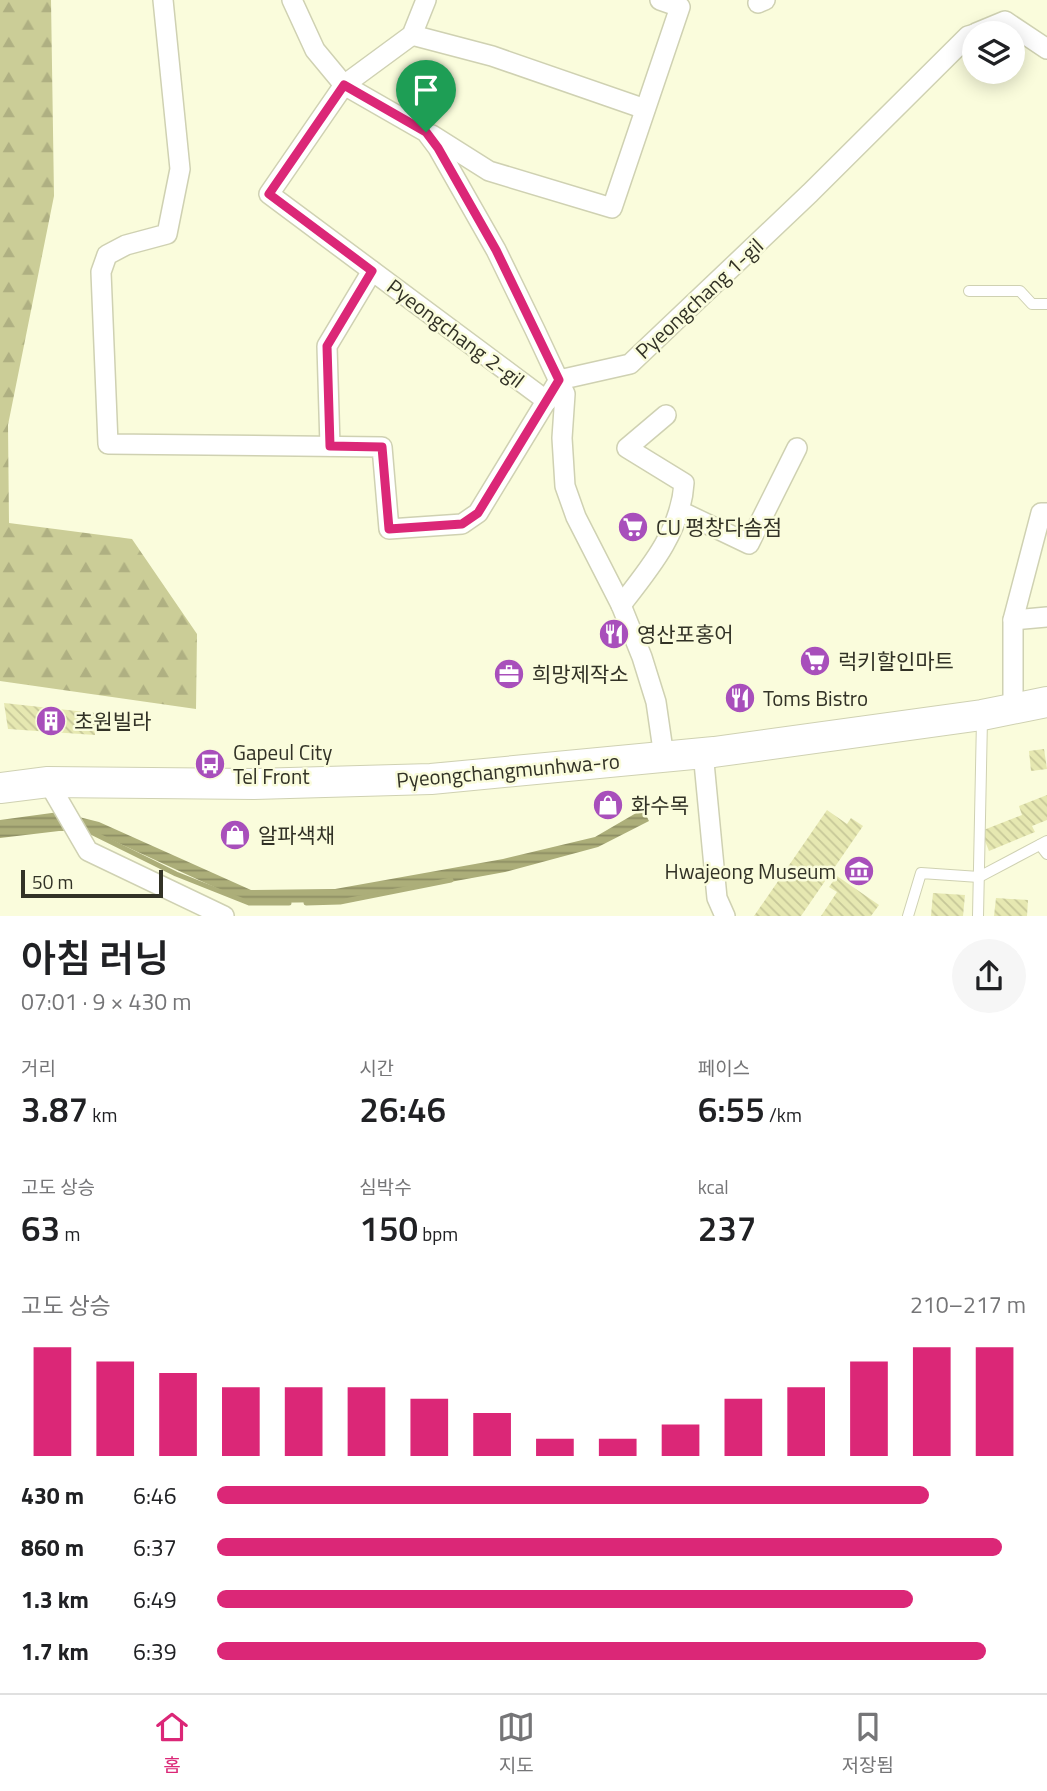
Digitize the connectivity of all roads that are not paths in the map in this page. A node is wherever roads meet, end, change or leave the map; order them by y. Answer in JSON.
{"nodes":[{"id":1,"x":163,"y":0,"type":"edge"},
{"id":2,"x":292,"y":0,"type":"edge"},
{"id":3,"x":426,"y":0,"type":"edge"},
{"id":4,"x":660,"y":0,"type":"edge"},
{"id":5,"x":1025,"y":34,"type":"edge"},
{"id":6,"x":412,"y":35,"type":"junction"},
{"id":7,"x":962,"y":42,"type":"edge"},
{"id":8,"x":1047,"y":49,"type":"edge"},
{"id":9,"x":344,"y":85,"type":"junction"},
{"id":10,"x":645,"y":109,"type":"junction"},
{"id":11,"x":426,"y":132,"type":"junction"},
{"id":12,"x":372,"y":271,"type":"junction"},
{"id":13,"x":969,"y":291,"type":"dead end"},
{"id":14,"x":1047,"y":304,"type":"edge"},
{"id":15,"x":559,"y":380,"type":"junction"},
{"id":16,"x":547,"y":401,"type":"junction"},
{"id":17,"x":666,"y":415,"type":"dead end"},
{"id":18,"x":330,"y":446,"type":"junction"},
{"id":19,"x":797,"y":448,"type":"dead end"},
{"id":20,"x":680,"y":511,"type":"junction"},
{"id":21,"x":1047,"y":513,"type":"edge"},
{"id":22,"x":621,"y":605,"type":"junction"},
{"id":23,"x":1047,"y":617,"type":"edge"},
{"id":24,"x":1013,"y":620,"type":"junction"},
{"id":25,"x":1047,"y":702,"type":"edge"},
{"id":26,"x":1013,"y":707,"type":"junction"},
{"id":27,"x":982,"y":715,"type":"junction"},
{"id":28,"x":704,"y":752,"type":"junction"},
{"id":29,"x":664,"y":757,"type":"junction"},
{"id":30,"x":0,"y":781,"type":"edge"},
{"id":31,"x":42,"y":783,"type":"junction"},
{"id":32,"x":0,"y":788,"type":"edge"},
{"id":33,"x":1043,"y":843,"type":"edge"},
{"id":34,"x":1047,"y":854,"type":"edge"},
{"id":35,"x":979,"y":877,"type":"junction"},
{"id":36,"x":224,"y":916,"type":"edge"},
{"id":37,"x":725,"y":916,"type":"edge"},
{"id":38,"x":908,"y":916,"type":"edge"},
{"id":39,"x":978,"y":916,"type":"edge"}],
"edges":[{"from":1,"to":18,"type":"street"},
{"from":2,"to":9,"type":"street"},
{"from":3,"to":6,"type":"street"},
{"from":4,"to":10,"type":"street"},
{"from":5,"to":8,"type":"street","name":"Pyeongchang 1-gil"},
{"from":6,"to":9,"type":"street"},
{"from":6,"to":10,"type":"street"},
{"from":7,"to":15,"type":"street","name":"Pyeongchang 1-gil"},
{"from":9,"to":11,"type":"street"},
{"from":9,"to":12,"type":"street","name":"Pyeongchang 2-gil"},
{"from":10,"to":11,"type":"street"},
{"from":11,"to":15,"type":"street"},
{"from":12,"to":16,"type":"street","name":"Pyeongchang 2-gil"},
{"from":12,"to":18,"type":"street"},
{"from":13,"to":14,"type":"lane"},
{"from":15,"to":16,"type":"street"},
{"from":15,"to":22,"type":"street"},
{"from":16,"to":18,"type":"street"},
{"from":17,"to":20,"type":"street"},
{"from":19,"to":20,"type":"street"},
{"from":20,"to":22,"type":"street"},
{"from":21,"to":24,"type":"street"},
{"from":22,"to":29,"type":"street"},
{"from":23,"to":24,"type":"street"},
{"from":24,"to":26,"type":"street"},
{"from":25,"to":26,"type":"main road","name":"Pyeongchangmunhwa-ro"},
{"from":26,"to":27,"type":"main road","name":"Pyeongchangmunhwa-ro"},
{"from":27,"to":28,"type":"main road","name":"Pyeongchangmunhwa-ro"},
{"from":27,"to":35,"type":"lane"},
{"from":28,"to":29,"type":"main road","name":"Pyeongchangmunhwa-ro"},
{"from":28,"to":37,"type":"street"},
{"from":29,"to":31,"type":"main road","name":"Pyeongchangmunhwa-ro"},
{"from":30,"to":31,"type":"main road"},
{"from":31,"to":32,"type":"main road","name":"Pyeongchangmunhwa-ro"},
{"from":31,"to":36,"type":"street"},
{"from":33,"to":34,"type":"lane"},
{"from":33,"to":35,"type":"lane"},
{"from":35,"to":38,"type":"lane"},
{"from":35,"to":39,"type":"lane"}]}
